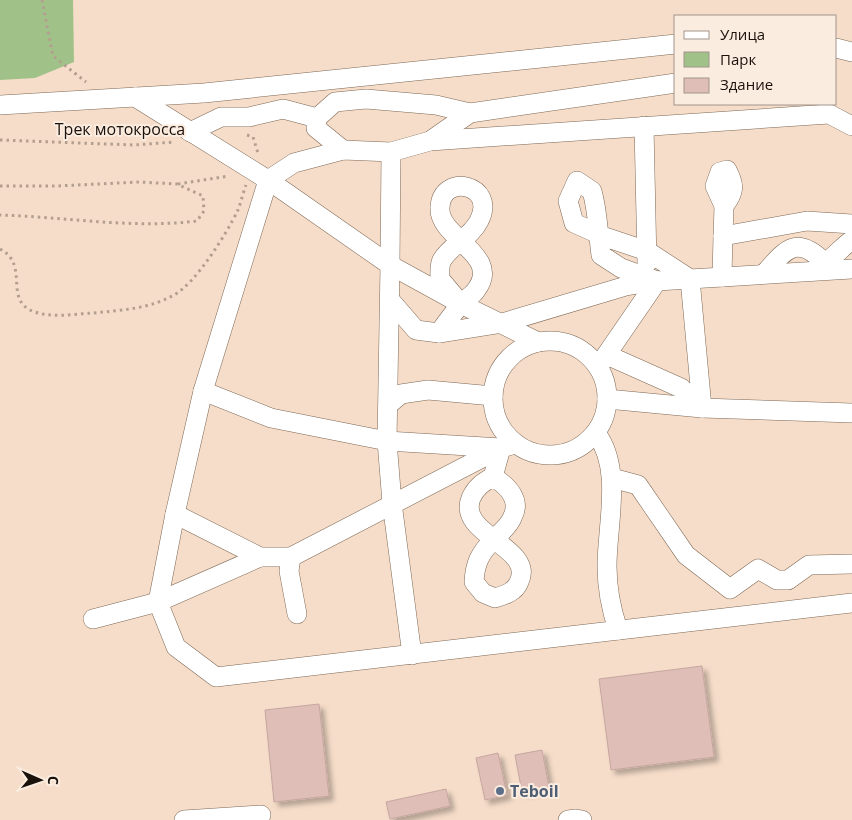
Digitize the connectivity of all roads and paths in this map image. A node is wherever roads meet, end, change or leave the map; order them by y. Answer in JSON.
{"nodes":[{"id":1,"x":42,"y":0,"type":"edge"},
{"id":2,"x":674,"y":44,"type":"edge"},
{"id":3,"x":837,"y":48,"type":"edge"},
{"id":4,"x":852,"y":52,"type":"edge"},
{"id":5,"x":852,"y":57,"type":"edge"},
{"id":6,"x":837,"y":59,"type":"edge"},
{"id":7,"x":674,"y":83,"type":"edge"},
{"id":8,"x":254,"y":88,"type":"junction"},
{"id":9,"x":135,"y":97,"type":"junction"},
{"id":10,"x":106,"y":98,"type":"junction"},
{"id":11,"x":0,"y":105,"type":"edge"},
{"id":12,"x":470,"y":113,"type":"junction"},
{"id":13,"x":316,"y":118,"type":"junction"},
{"id":14,"x":644,"y":126,"type":"junction"},
{"id":15,"x":852,"y":126,"type":"edge"},
{"id":16,"x":190,"y":132,"type":"junction"},
{"id":17,"x":246,"y":134,"type":"dead end"},
{"id":18,"x":0,"y":140,"type":"edge"},
{"id":19,"x":430,"y":141,"type":"junction"},
{"id":20,"x":174,"y":142,"type":"dead end"},
{"id":21,"x":343,"y":150,"type":"junction"},
{"id":22,"x":390,"y":152,"type":"junction"},
{"id":23,"x":252,"y":171,"type":"junction"},
{"id":24,"x":268,"y":180,"type":"junction"},
{"id":25,"x":178,"y":184,"type":"junction"},
{"id":26,"x":0,"y":186,"type":"edge"},
{"id":27,"x":724,"y":206,"type":"dead end"},
{"id":28,"x":0,"y":215,"type":"edge"},
{"id":29,"x":852,"y":224,"type":"edge"},
{"id":30,"x":723,"y":236,"type":"junction"},
{"id":31,"x":852,"y":240,"type":"edge"},
{"id":32,"x":0,"y":249,"type":"edge"},
{"id":33,"x":647,"y":251,"type":"junction"},
{"id":34,"x":390,"y":265,"type":"junction"},
{"id":35,"x":852,"y":269,"type":"edge"},
{"id":36,"x":764,"y":274,"type":"junction"},
{"id":37,"x":722,"y":277,"type":"junction"},
{"id":38,"x":690,"y":279,"type":"junction"},
{"id":39,"x":657,"y":281,"type":"junction"},
{"id":40,"x":390,"y":300,"type":"junction"},
{"id":41,"x":461,"y":304,"type":"junction"},
{"id":42,"x":502,"y":323,"type":"junction"},
{"id":43,"x":439,"y":333,"type":"junction"},
{"id":44,"x":538,"y":342,"type":"junction"},
{"id":45,"x":602,"y":361,"type":"junction"},
{"id":46,"x":203,"y":391,"type":"junction"},
{"id":47,"x":493,"y":396,"type":"junction"},
{"id":48,"x":607,"y":399,"type":"junction"},
{"id":49,"x":388,"y":405,"type":"junction"},
{"id":50,"x":702,"y":408,"type":"junction"},
{"id":51,"x":852,"y":413,"type":"edge"},
{"id":52,"x":596,"y":432,"type":"junction"},
{"id":53,"x":387,"y":441,"type":"junction"},
{"id":54,"x":508,"y":446,"type":"junction"},
{"id":55,"x":493,"y":477,"type":"junction"},
{"id":56,"x":612,"y":478,"type":"junction"},
{"id":57,"x":392,"y":503,"type":"junction"},
{"id":58,"x":175,"y":514,"type":"junction"},
{"id":59,"x":260,"y":557,"type":"junction"},
{"id":60,"x":291,"y":557,"type":"junction"},
{"id":61,"x":852,"y":564,"type":"edge"},
{"id":62,"x":158,"y":602,"type":"junction"},
{"id":63,"x":852,"y":603,"type":"edge"},
{"id":64,"x":297,"y":614,"type":"dead end"},
{"id":65,"x":93,"y":619,"type":"dead end"},
{"id":66,"x":618,"y":630,"type":"junction"},
{"id":67,"x":412,"y":654,"type":"junction"},
{"id":68,"x":261,"y":815,"type":"dead end"},
{"id":69,"x":184,"y":820,"type":"edge"},
{"id":70,"x":568,"y":820,"type":"edge"},
{"id":71,"x":582,"y":820,"type":"edge"}],
"edges":[{"from":1,"to":10,"type":"path"},
{"from":2,"to":8,"type":"lane"},
{"from":3,"to":4,"type":"lane"},
{"from":5,"to":6,"type":"lane"},
{"from":7,"to":12,"type":"lane"},
{"from":8,"to":9,"type":"lane"},
{"from":8,"to":13,"type":"lane"},
{"from":9,"to":10,"type":"lane"},
{"from":9,"to":16,"type":"lane"},
{"from":10,"to":11,"type":"lane"},
{"from":12,"to":13,"type":"lane"},
{"from":12,"to":19,"type":"lane"},
{"from":13,"to":16,"type":"lane"},
{"from":13,"to":21,"type":"lane"},
{"from":14,"to":15,"type":"lane"},
{"from":14,"to":19,"type":"lane"},
{"from":14,"to":33,"type":"lane"},
{"from":16,"to":23,"type":"lane"},
{"from":17,"to":23,"type":"path"},
{"from":18,"to":20,"type":"path","name":"Трек мотокросса"},
{"from":19,"to":22,"type":"lane"},
{"from":21,"to":22,"type":"lane"},
{"from":21,"to":24,"type":"lane"},
{"from":22,"to":34,"type":"lane"},
{"from":23,"to":24,"type":"lane"},
{"from":23,"to":25,"type":"path"},
{"from":23,"to":32,"type":"path"},
{"from":24,"to":34,"type":"lane"},
{"from":24,"to":46,"type":"lane"},
{"from":25,"to":26,"type":"path"},
{"from":25,"to":28,"type":"path"},
{"from":27,"to":30,"type":"lane"},
{"from":29,"to":30,"type":"lane"},
{"from":30,"to":37,"type":"lane"},
{"from":31,"to":36,"type":"lane"},
{"from":33,"to":38,"type":"lane"},
{"from":33,"to":39,"type":"lane"},
{"from":33,"to":39,"type":"lane"},
{"from":34,"to":40,"type":"lane"},
{"from":34,"to":41,"type":"lane"},
{"from":35,"to":36,"type":"lane"},
{"from":36,"to":37,"type":"lane"},
{"from":37,"to":38,"type":"lane"},
{"from":38,"to":39,"type":"lane"},
{"from":38,"to":50,"type":"lane"},
{"from":39,"to":42,"type":"lane"},
{"from":39,"to":45,"type":"lane"},
{"from":40,"to":43,"type":"lane"},
{"from":40,"to":49,"type":"lane"},
{"from":41,"to":41,"type":"lane"},
{"from":41,"to":42,"type":"lane"},
{"from":41,"to":43,"type":"lane"},
{"from":42,"to":43,"type":"lane"},
{"from":42,"to":44,"type":"lane"},
{"from":44,"to":45,"type":"lane"},
{"from":44,"to":47,"type":"lane"},
{"from":45,"to":48,"type":"lane"},
{"from":45,"to":50,"type":"lane"},
{"from":46,"to":53,"type":"lane"},
{"from":46,"to":58,"type":"lane"},
{"from":47,"to":49,"type":"lane"},
{"from":47,"to":54,"type":"lane"},
{"from":48,"to":50,"type":"lane"},
{"from":48,"to":52,"type":"lane"},
{"from":49,"to":53,"type":"lane"},
{"from":50,"to":51,"type":"lane"},
{"from":52,"to":54,"type":"lane"},
{"from":52,"to":56,"type":"lane"},
{"from":53,"to":54,"type":"lane"},
{"from":53,"to":57,"type":"lane"},
{"from":54,"to":55,"type":"lane"},
{"from":54,"to":57,"type":"lane"},
{"from":55,"to":55,"type":"lane"},
{"from":56,"to":61,"type":"lane"},
{"from":56,"to":66,"type":"lane"},
{"from":57,"to":60,"type":"lane"},
{"from":57,"to":67,"type":"lane"},
{"from":58,"to":59,"type":"lane"},
{"from":58,"to":62,"type":"lane"},
{"from":59,"to":60,"type":"lane"},
{"from":59,"to":62,"type":"lane"},
{"from":60,"to":64,"type":"lane"},
{"from":62,"to":65,"type":"lane"},
{"from":62,"to":67,"type":"lane"},
{"from":63,"to":66,"type":"lane"},
{"from":66,"to":67,"type":"lane"},
{"from":68,"to":69,"type":"lane"},
{"from":70,"to":71,"type":"lane"}]}
